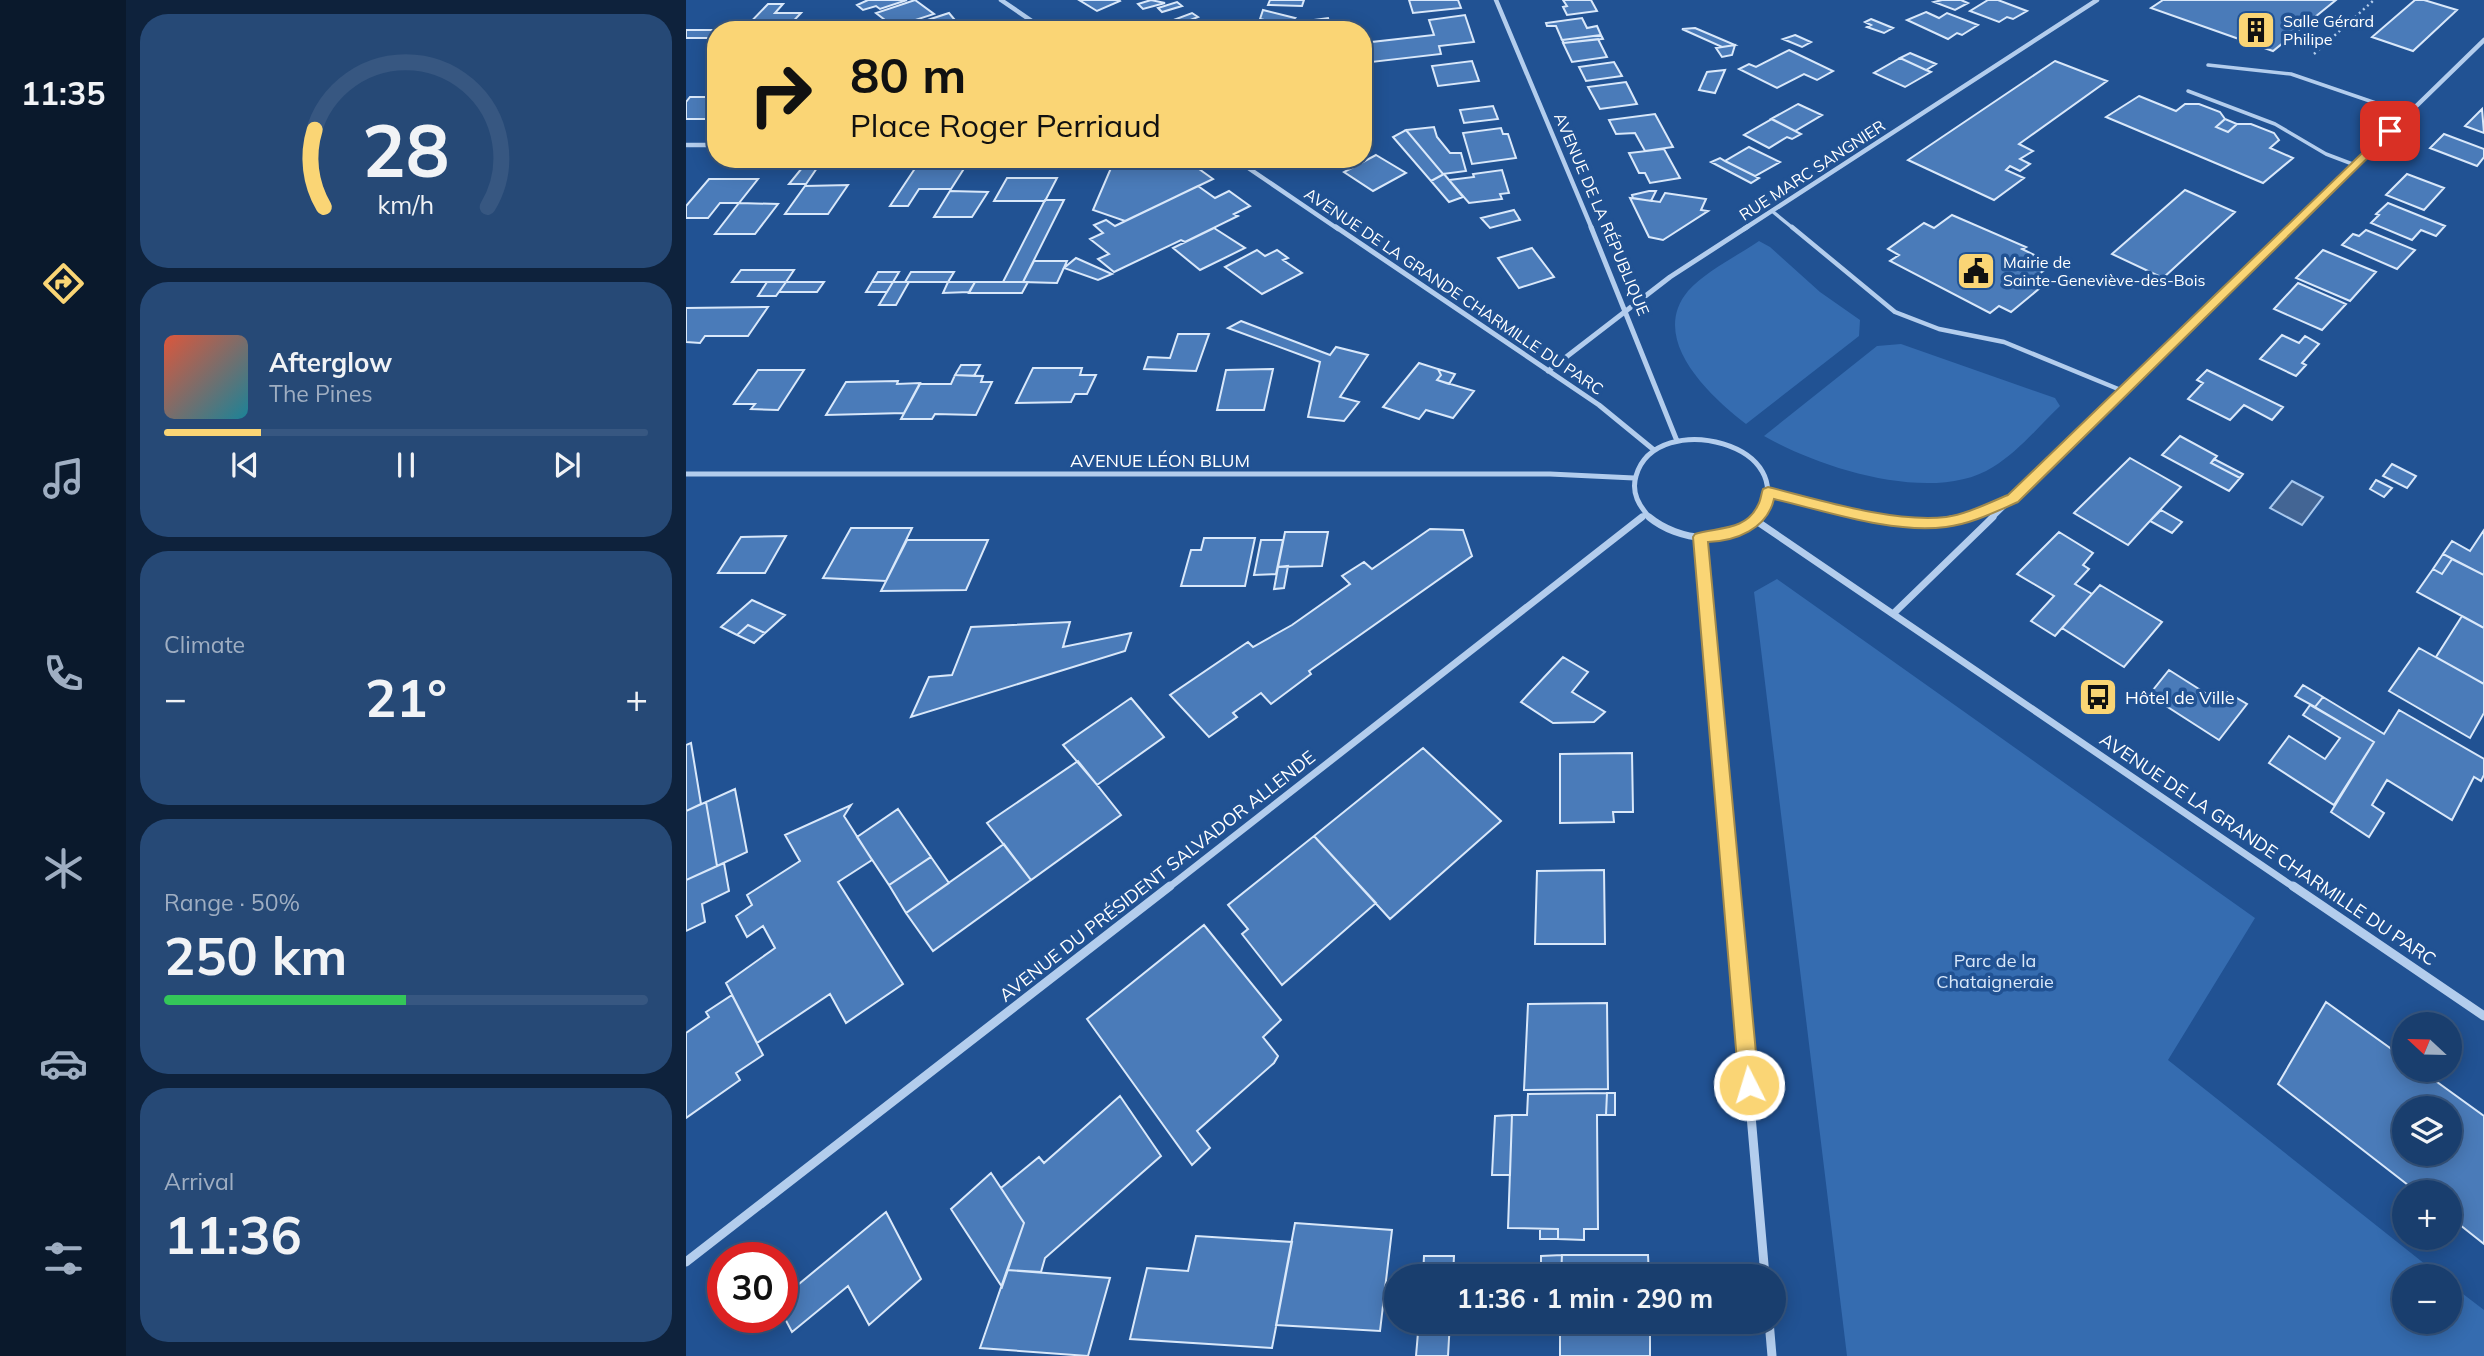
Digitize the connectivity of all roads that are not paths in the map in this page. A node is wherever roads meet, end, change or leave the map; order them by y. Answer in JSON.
{"nodes":[{"id":1,"x":1001,"y":0,"type":"edge"},
{"id":2,"x":1496,"y":0,"type":"edge"},
{"id":3,"x":2096,"y":0,"type":"edge"},
{"id":4,"x":1032,"y":21,"type":"edge"},
{"id":5,"x":2484,"y":40,"type":"edge"},
{"id":6,"x":2208,"y":65,"type":"dead end"},
{"id":7,"x":2188,"y":91,"type":"dead end"},
{"id":8,"x":2408,"y":114,"type":"junction"},
{"id":9,"x":686,"y":145,"type":"edge"},
{"id":10,"x":707,"y":145,"type":"edge"},
{"id":11,"x":2355,"y":165,"type":"junction"},
{"id":12,"x":1248,"y":168,"type":"edge"},
{"id":13,"x":1772,"y":211,"type":"junction"},
{"id":14,"x":1626,"y":310,"type":"junction"},
{"id":15,"x":1548,"y":371,"type":"junction"},
{"id":16,"x":2123,"y":391,"type":"junction"},
{"id":17,"x":1677,"y":441,"type":"junction"},
{"id":18,"x":1654,"y":450,"type":"junction"},
{"id":19,"x":686,"y":474,"type":"edge"},
{"id":20,"x":1634,"y":478,"type":"junction"},
{"id":21,"x":1768,"y":493,"type":"junction"},
{"id":22,"x":2013,"y":498,"type":"junction"},
{"id":23,"x":1646,"y":514,"type":"junction"},
{"id":24,"x":1755,"y":520,"type":"junction"},
{"id":25,"x":1700,"y":537,"type":"junction"},
{"id":26,"x":1894,"y":613,"type":"junction"},
{"id":27,"x":2484,"y":1016,"type":"edge"},
{"id":28,"x":686,"y":1262,"type":"edge"},
{"id":29,"x":1764,"y":1264,"type":"edge"},
{"id":30,"x":1770,"y":1334,"type":"edge"},
{"id":31,"x":1772,"y":1356,"type":"edge"}],
"edges":[{"from":1,"to":4,"type":"street"},
{"from":2,"to":14,"type":"street","name":"AVENUE DE LA RÉPUBLIQUE"},
{"from":3,"to":13,"type":"street","name":"RUE MARC SANGNIER"},
{"from":5,"to":8,"type":"street"},
{"from":6,"to":8,"type":"lane"},
{"from":7,"to":11,"type":"lane"},
{"from":8,"to":11,"type":"street"},
{"from":9,"to":10,"type":"street"},
{"from":11,"to":16,"type":"street"},
{"from":12,"to":15,"type":"street","name":"AVENUE DE LA GRANDE CHARMILLE DU PARC"},
{"from":13,"to":14,"type":"street","name":"RUE MARC SANGNIER"},
{"from":13,"to":16,"type":"lane"},
{"from":14,"to":15,"type":"street","name":"RUE MARC SANGNIER"},
{"from":14,"to":17,"type":"street","name":"AVENUE DE LA RÉPUBLIQUE"},
{"from":15,"to":18,"type":"street","name":"AVENUE DE LA GRANDE CHARMILLE DU PARC"},
{"from":16,"to":22,"type":"street"},
{"from":17,"to":18,"type":"street"},
{"from":17,"to":21,"type":"street"},
{"from":18,"to":20,"type":"street"},
{"from":19,"to":20,"type":"street","name":"AVENUE LÉON BLUM"},
{"from":20,"to":23,"type":"street"},
{"from":21,"to":22,"type":"street"},
{"from":21,"to":24,"type":"street"},
{"from":22,"to":26,"type":"street"},
{"from":23,"to":25,"type":"street"},
{"from":23,"to":28,"type":"street","name":"AVENUE DU PRÉSIDENT SALVADOR ALLENDE"},
{"from":24,"to":25,"type":"street"},
{"from":24,"to":26,"type":"street","name":"AVENUE DE LA GRANDE CHARMILLE DU PARC"},
{"from":25,"to":29,"type":"street"},
{"from":26,"to":27,"type":"street","name":"AVENUE DE LA GRANDE CHARMILLE DU PARC"},
{"from":30,"to":31,"type":"street"}]}
